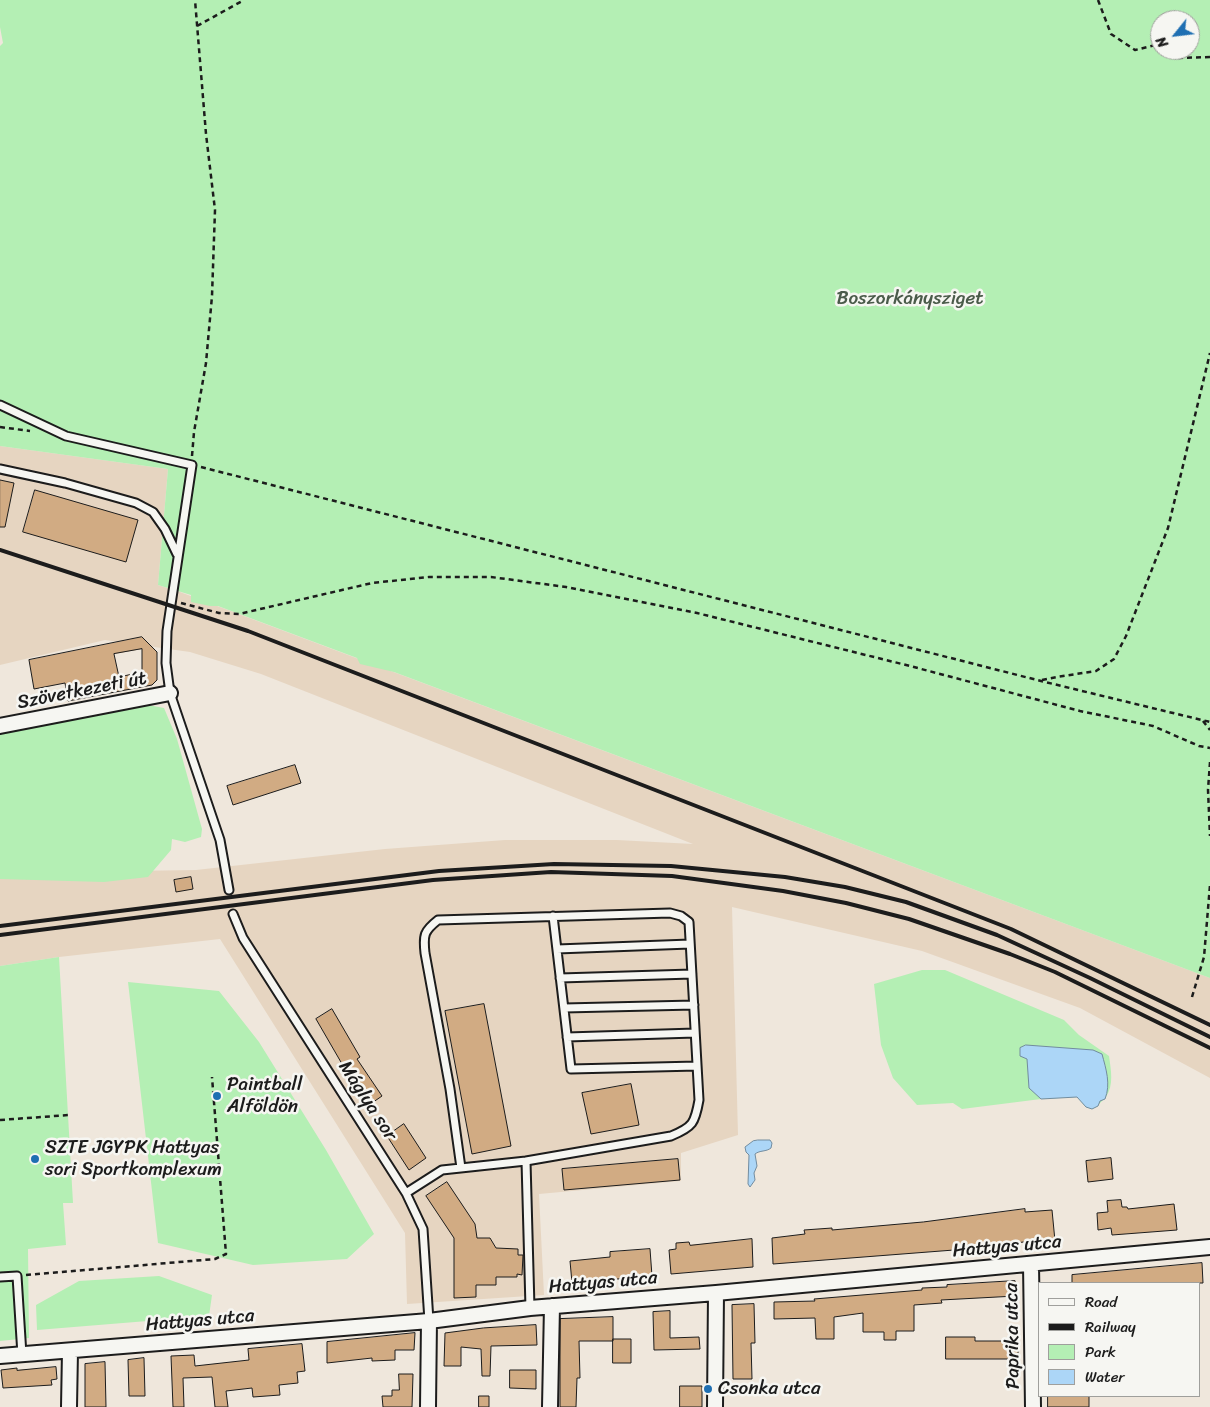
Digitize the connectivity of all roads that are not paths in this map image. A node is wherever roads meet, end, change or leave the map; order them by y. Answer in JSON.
{"nodes":[{"id":1,"x":0,"y":404,"type":"edge"},
{"id":2,"x":0,"y":469,"type":"edge"},
{"id":3,"x":178,"y":554,"type":"junction"},
{"id":4,"x":170,"y":693,"type":"junction"},
{"id":5,"x":0,"y":726,"type":"edge"},
{"id":6,"x":229,"y":890,"type":"dead end"},
{"id":7,"x":233,"y":914,"type":"dead end"},
{"id":8,"x":553,"y":916,"type":"junction"},
{"id":9,"x":690,"y":944,"type":"junction"},
{"id":10,"x":557,"y":948,"type":"junction"},
{"id":11,"x":692,"y":974,"type":"junction"},
{"id":12,"x":560,"y":978,"type":"junction"},
{"id":13,"x":694,"y":1005,"type":"junction"},
{"id":14,"x":564,"y":1008,"type":"junction"},
{"id":15,"x":696,"y":1033,"type":"junction"},
{"id":16,"x":567,"y":1037,"type":"junction"},
{"id":17,"x":697,"y":1066,"type":"junction"},
{"id":18,"x":526,"y":1161,"type":"junction"},
{"id":19,"x":461,"y":1168,"type":"junction"},
{"id":20,"x":406,"y":1193,"type":"junction"},
{"id":21,"x":1210,"y":1247,"type":"edge"},
{"id":22,"x":1031,"y":1264,"type":"junction"},
{"id":23,"x":0,"y":1277,"type":"edge"},
{"id":24,"x":716,"y":1293,"type":"junction"},
{"id":25,"x":552,"y":1306,"type":"junction"},
{"id":26,"x":530,"y":1308,"type":"junction"},
{"id":27,"x":429,"y":1321,"type":"junction"},
{"id":28,"x":70,"y":1351,"type":"junction"},
{"id":29,"x":22,"y":1355,"type":"junction"},
{"id":30,"x":0,"y":1356,"type":"edge"},
{"id":31,"x":69,"y":1407,"type":"edge"},
{"id":32,"x":428,"y":1407,"type":"edge"},
{"id":33,"x":550,"y":1407,"type":"edge"},
{"id":34,"x":715,"y":1407,"type":"edge"},
{"id":35,"x":1033,"y":1407,"type":"edge"}],
"edges":[{"from":1,"to":3,"type":"lane"},
{"from":2,"to":3,"type":"lane"},
{"from":3,"to":4,"type":"lane"},
{"from":4,"to":5,"type":"street","name":"Szövetkezeti út"},
{"from":4,"to":6,"type":"lane"},
{"from":7,"to":20,"type":"lane","name":"Máglya sor"},
{"from":8,"to":9,"type":"lane"},
{"from":8,"to":10,"type":"lane"},
{"from":8,"to":19,"type":"lane"},
{"from":9,"to":10,"type":"lane"},
{"from":9,"to":11,"type":"lane"},
{"from":10,"to":12,"type":"lane"},
{"from":11,"to":12,"type":"lane"},
{"from":11,"to":13,"type":"lane"},
{"from":12,"to":14,"type":"lane"},
{"from":13,"to":14,"type":"lane"},
{"from":13,"to":15,"type":"lane"},
{"from":14,"to":16,"type":"lane"},
{"from":15,"to":16,"type":"lane"},
{"from":15,"to":17,"type":"lane"},
{"from":16,"to":17,"type":"lane"},
{"from":17,"to":18,"type":"lane"},
{"from":18,"to":19,"type":"lane"},
{"from":18,"to":26,"type":"lane"},
{"from":19,"to":20,"type":"lane"},
{"from":20,"to":27,"type":"lane","name":"Máglya sor"},
{"from":21,"to":22,"type":"street","name":"Hattyas utca"},
{"from":22,"to":24,"type":"street","name":"Hattyas utca"},
{"from":22,"to":35,"type":"street","name":"Paprika utca"},
{"from":23,"to":29,"type":"lane"},
{"from":24,"to":25,"type":"street","name":"Hattyas utca"},
{"from":24,"to":34,"type":"street"},
{"from":25,"to":26,"type":"street","name":"Hattyas utca"},
{"from":25,"to":33,"type":"street"},
{"from":26,"to":27,"type":"street","name":"Hattyas utca"},
{"from":27,"to":28,"type":"street","name":"Hattyas utca"},
{"from":27,"to":32,"type":"street"},
{"from":28,"to":29,"type":"street","name":"Hattyas utca"},
{"from":28,"to":31,"type":"street"},
{"from":29,"to":30,"type":"street","name":"Hattyas utca"}]}
